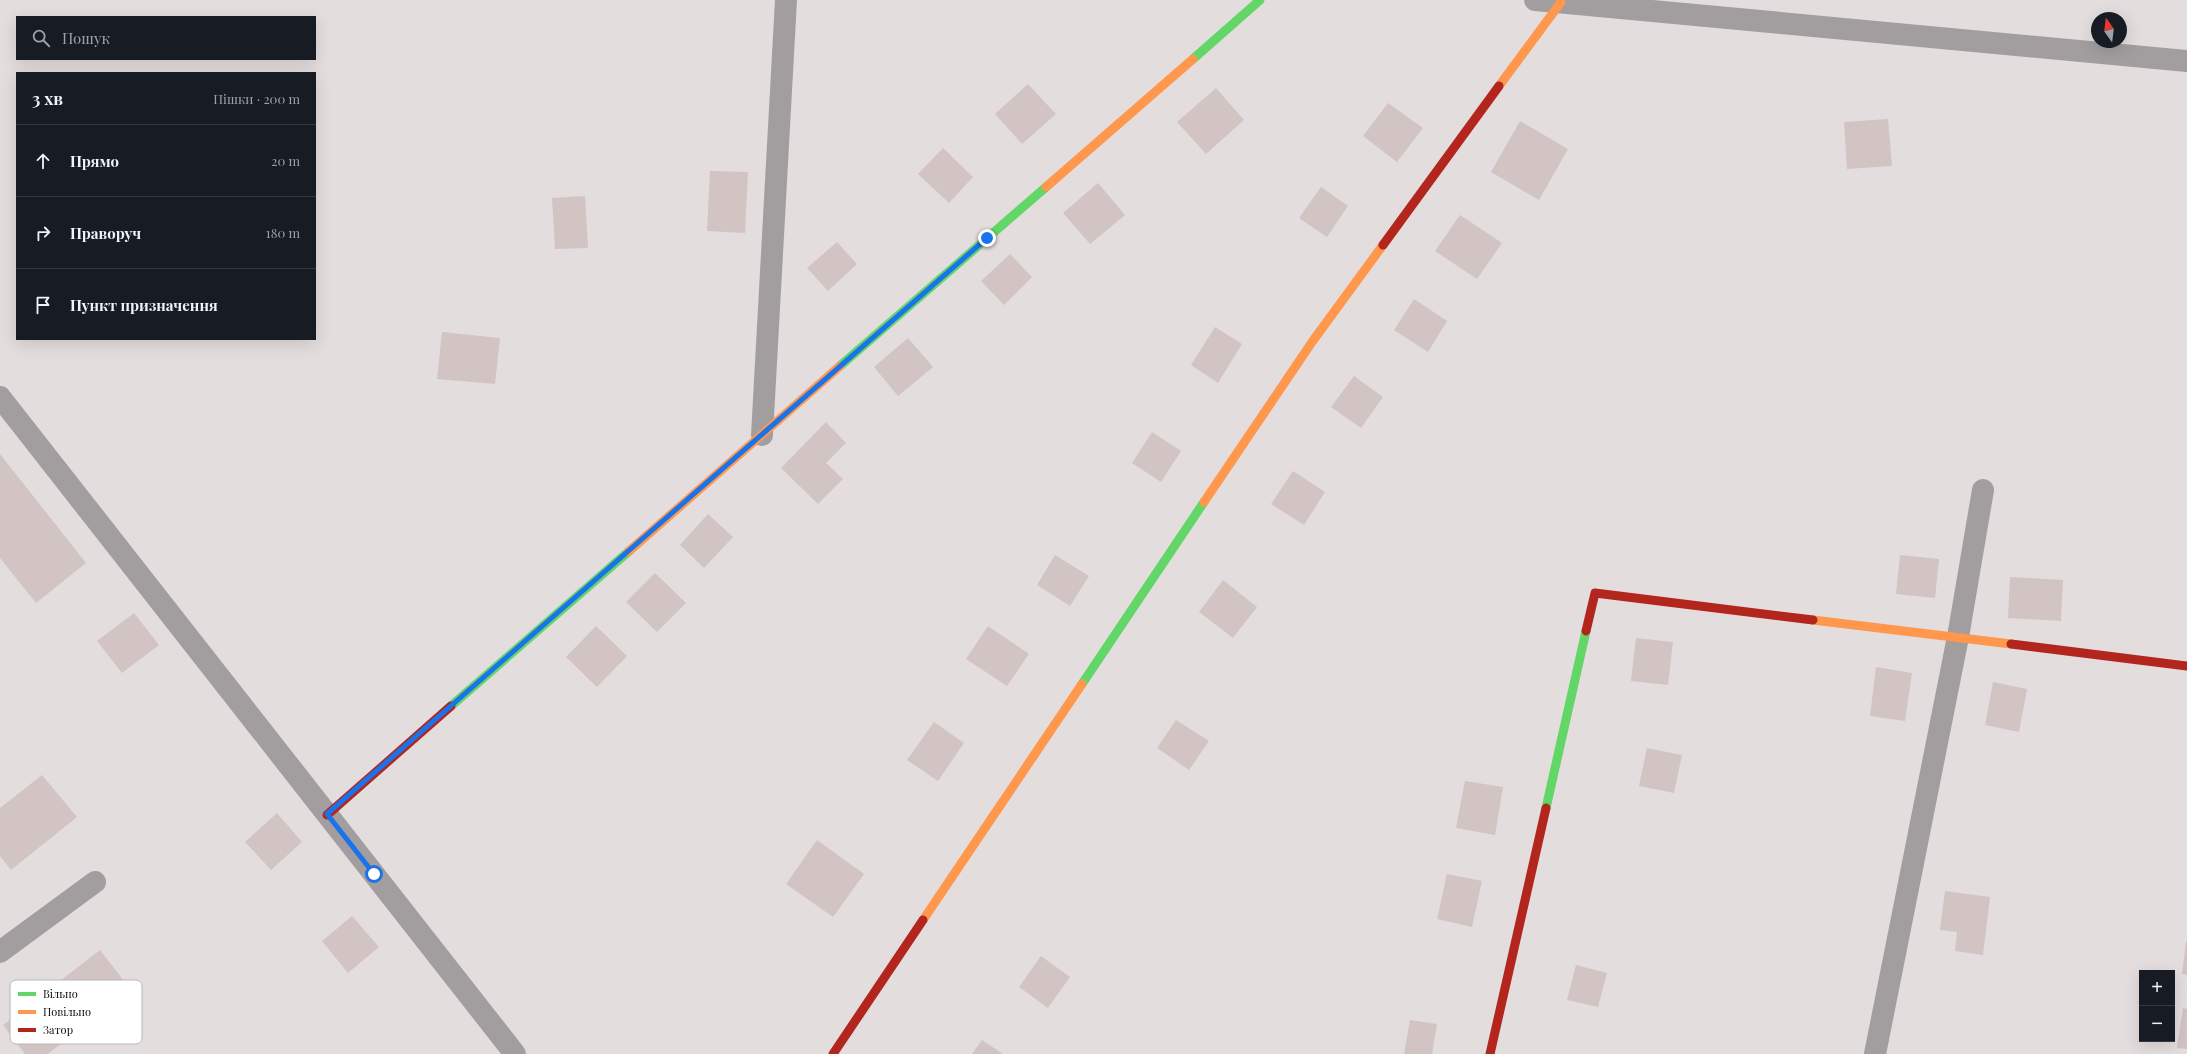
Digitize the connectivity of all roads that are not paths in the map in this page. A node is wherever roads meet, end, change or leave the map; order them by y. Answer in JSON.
{"nodes":[{"id":1,"x":786,"y":0,"type":"edge"},
{"id":2,"x":1260,"y":0,"type":"edge"},
{"id":3,"x":1535,"y":0,"type":"edge"},
{"id":4,"x":1561,"y":2,"type":"junction"},
{"id":5,"x":2187,"y":61,"type":"edge"},
{"id":6,"x":0,"y":397,"type":"edge"},
{"id":7,"x":762,"y":435,"type":"junction"},
{"id":8,"x":1983,"y":490,"type":"dead end"},
{"id":9,"x":1958,"y":637,"type":"junction"},
{"id":10,"x":2187,"y":666,"type":"edge"},
{"id":11,"x":327,"y":814,"type":"junction"},
{"id":12,"x":95,"y":882,"type":"dead end"},
{"id":13,"x":0,"y":952,"type":"edge"},
{"id":14,"x":515,"y":1054,"type":"edge"},
{"id":15,"x":833,"y":1054,"type":"edge"},
{"id":16,"x":1490,"y":1054,"type":"edge"},
{"id":17,"x":1876,"y":1054,"type":"edge"}],
"edges":[{"from":1,"to":7,"type":"street"},
{"from":2,"to":7,"type":"street"},
{"from":3,"to":4,"type":"street"},
{"from":4,"to":5,"type":"street"},
{"from":4,"to":15,"type":"street"},
{"from":6,"to":11,"type":"street"},
{"from":7,"to":11,"type":"street"},
{"from":8,"to":9,"type":"street"},
{"from":9,"to":10,"type":"street"},
{"from":9,"to":16,"type":"street"},
{"from":9,"to":17,"type":"street"},
{"from":11,"to":14,"type":"street"},
{"from":12,"to":13,"type":"street"}]}
